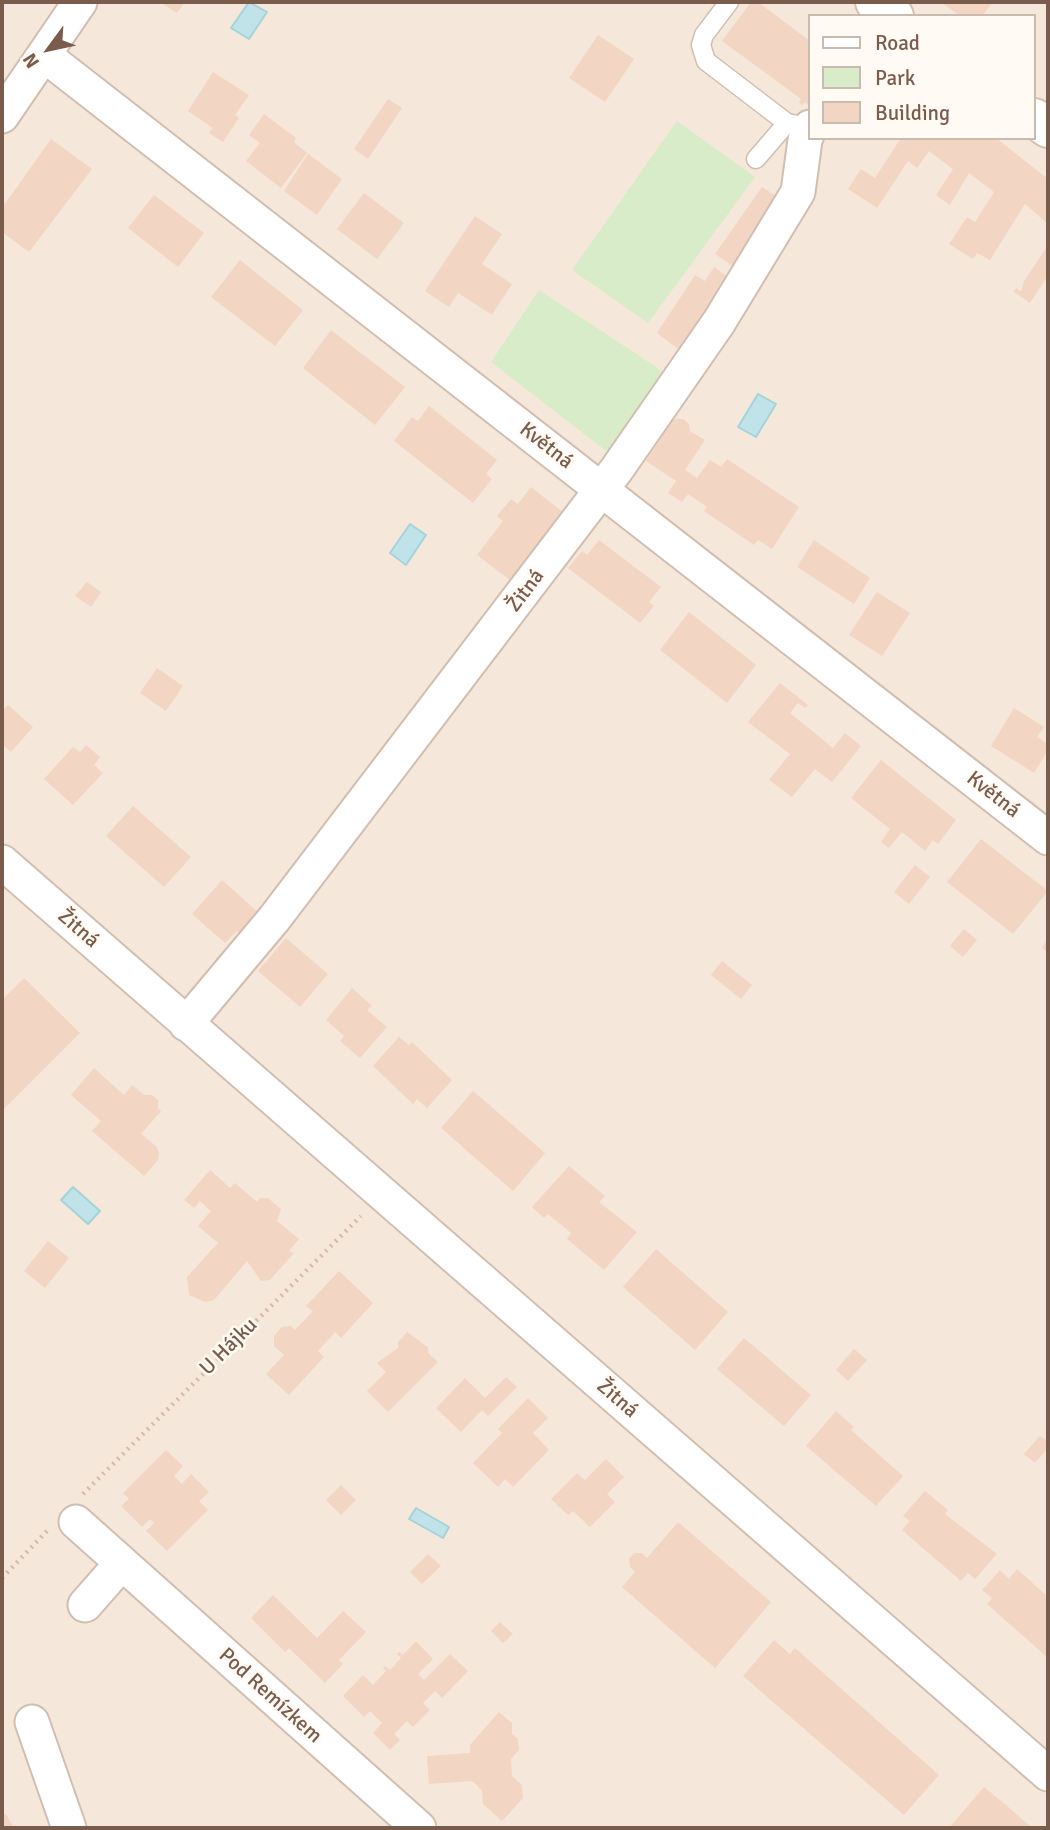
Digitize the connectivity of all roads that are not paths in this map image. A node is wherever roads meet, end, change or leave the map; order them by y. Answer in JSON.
{"nodes":[{"id":1,"x":80,"y":2,"type":"edge"},
{"id":2,"x":729,"y":2,"type":"edge"},
{"id":3,"x":44,"y":55,"type":"junction"},
{"id":4,"x":2,"y":116,"type":"edge"},
{"id":5,"x":799,"y":125,"type":"edge"},
{"id":6,"x":756,"y":159,"type":"dead end"},
{"id":7,"x":602,"y":489,"type":"junction"},
{"id":8,"x":1048,"y":838,"type":"edge"},
{"id":9,"x":2,"y":862,"type":"edge"},
{"id":10,"x":186,"y":1024,"type":"junction"},
{"id":11,"x":67,"y":1517,"type":"road end"},
{"id":12,"x":121,"y":1564,"type":"junction"},
{"id":13,"x":85,"y":1605,"type":"dead end"},
{"id":14,"x":32,"y":1722,"type":"dead end"},
{"id":15,"x":1048,"y":1773,"type":"edge"},
{"id":16,"x":69,"y":1828,"type":"edge"},
{"id":17,"x":419,"y":1828,"type":"edge"}],
"edges":[{"from":1,"to":3,"type":"street"},
{"from":2,"to":5,"type":"lane"},
{"from":3,"to":4,"type":"street"},
{"from":3,"to":7,"type":"street","name":"Květná"},
{"from":5,"to":6,"type":"lane"},
{"from":5,"to":7,"type":"street","name":"Žitná"},
{"from":7,"to":8,"type":"street","name":"Květná"},
{"from":7,"to":10,"type":"street","name":"Žitná"},
{"from":9,"to":10,"type":"street","name":"Žitná"},
{"from":10,"to":15,"type":"street","name":"Žitná"},
{"from":11,"to":12,"type":"street","name":"Pod Remízkem"},
{"from":12,"to":13,"type":"street"},
{"from":12,"to":17,"type":"street","name":"Pod Remízkem"},
{"from":14,"to":16,"type":"street"}]}
